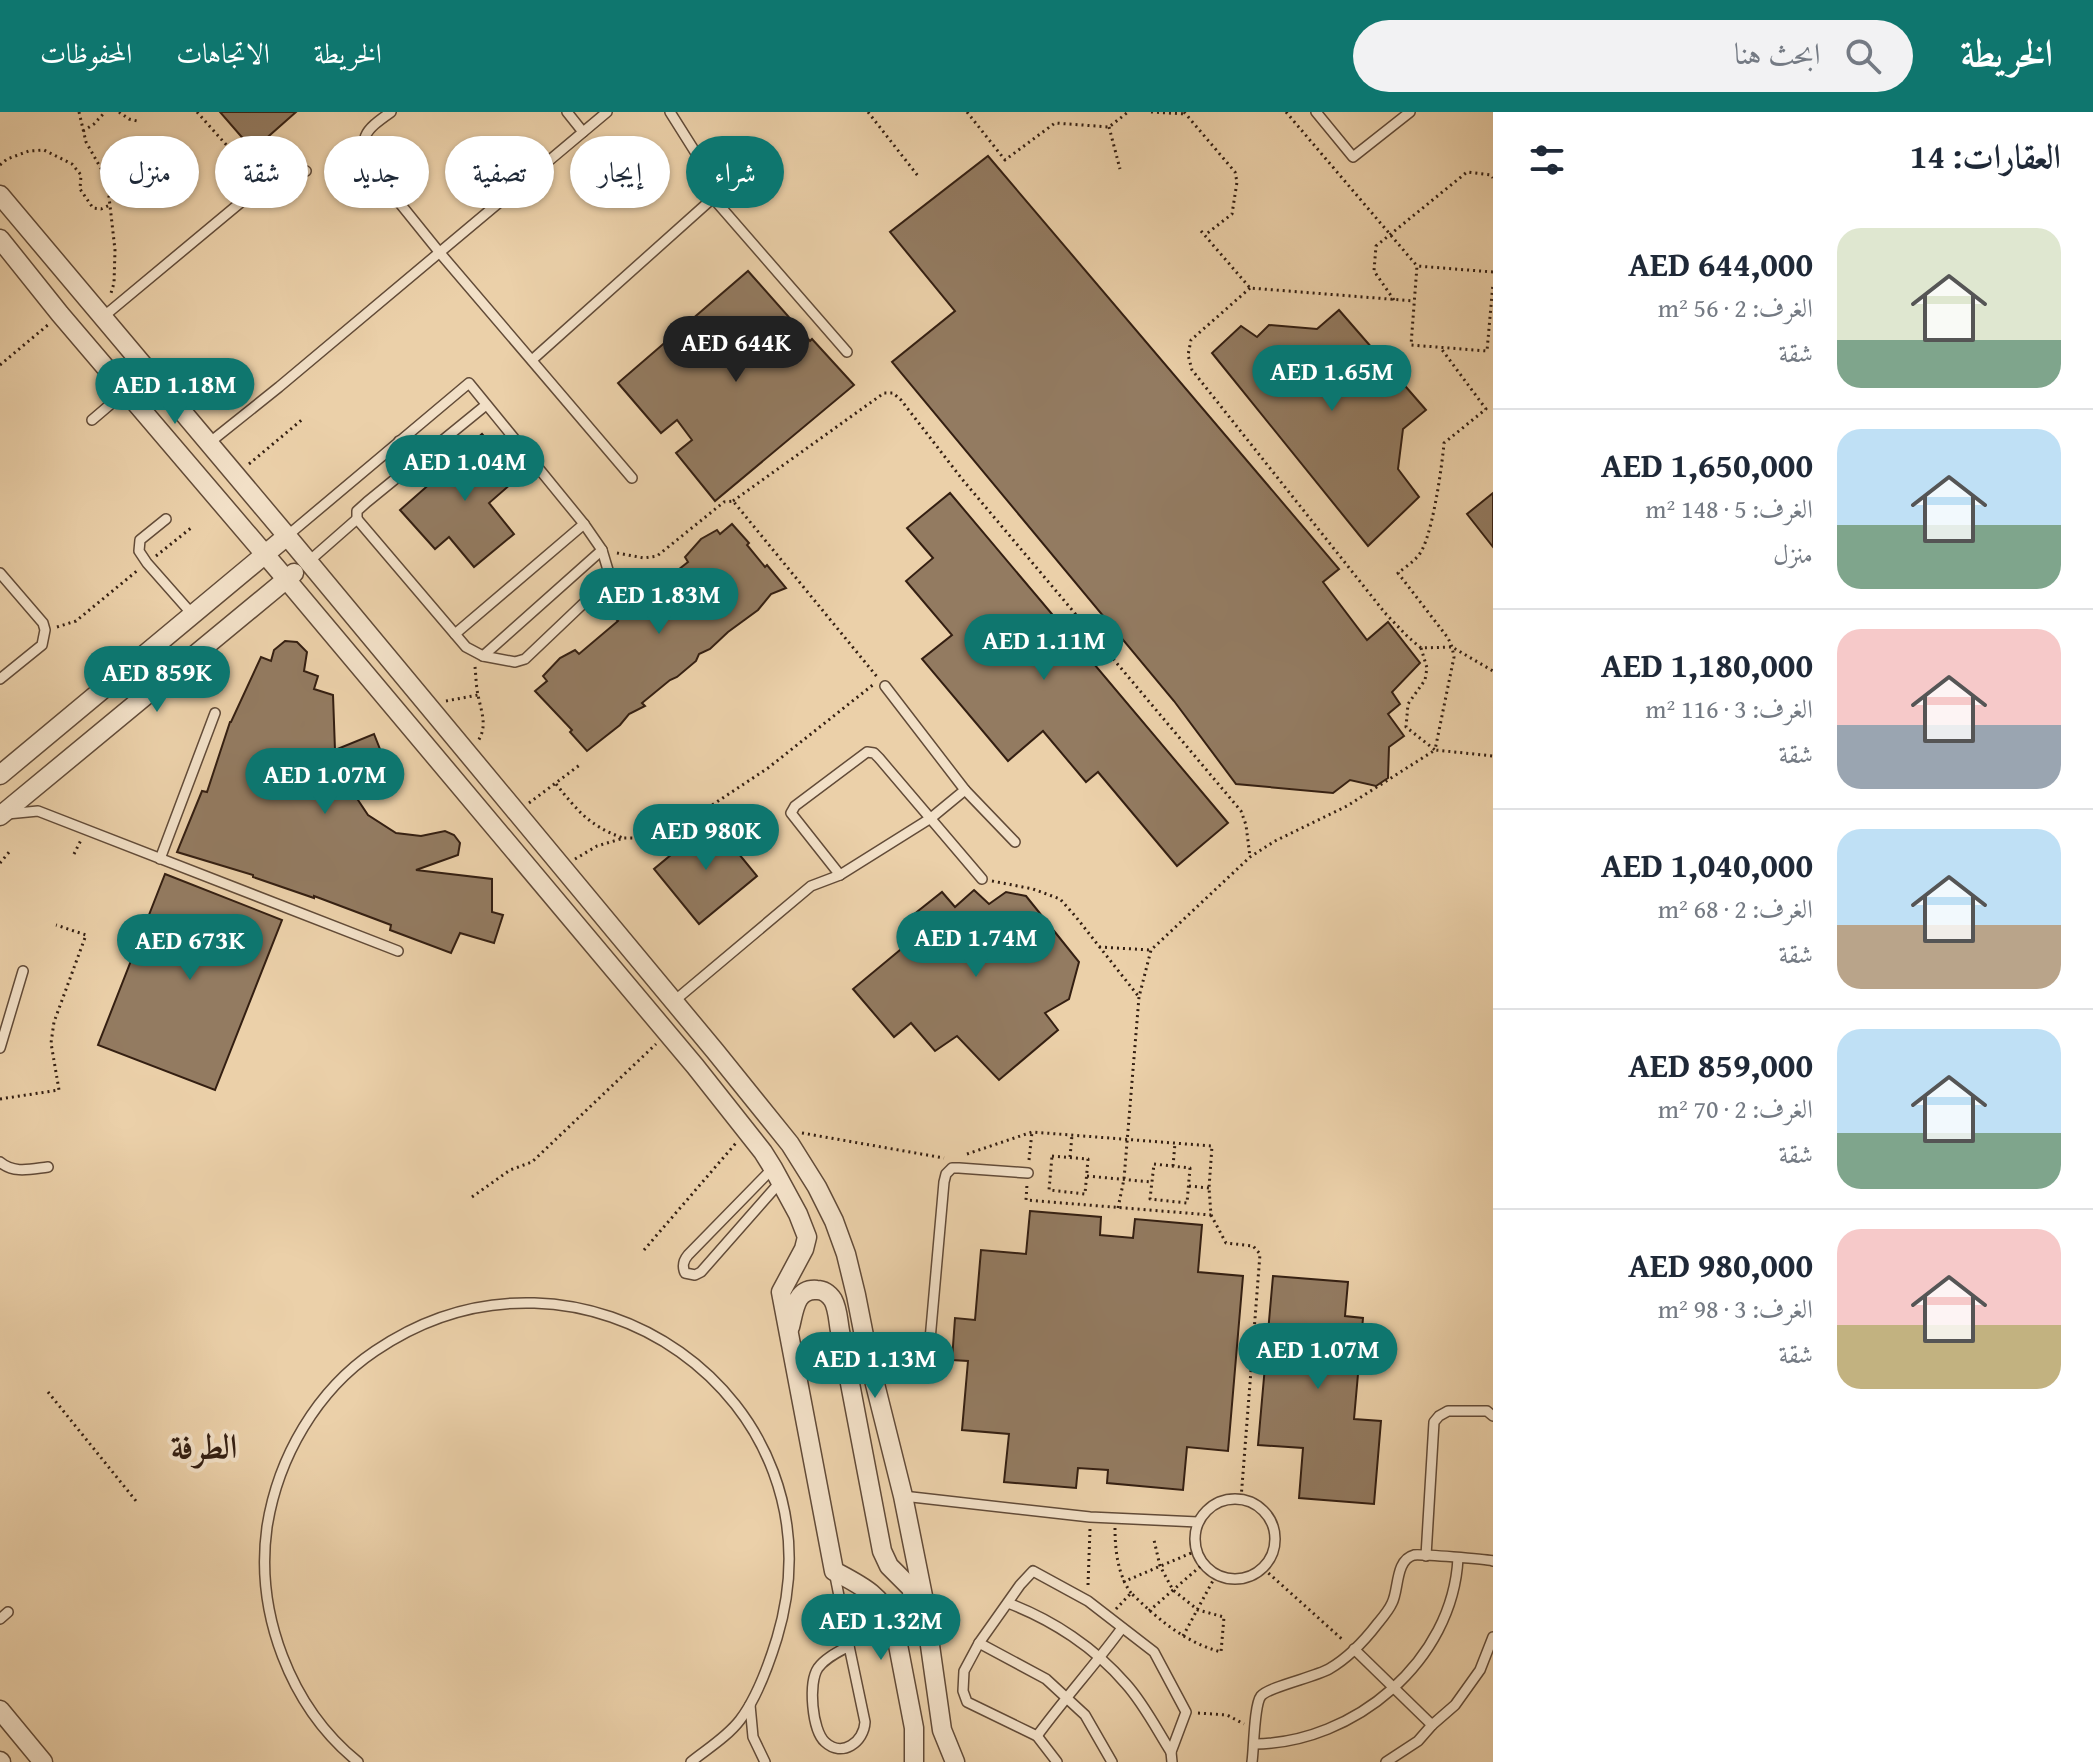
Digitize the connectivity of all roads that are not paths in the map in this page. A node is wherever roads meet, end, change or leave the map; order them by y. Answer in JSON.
{"nodes":[{"id":1,"x":375,"y":112,"type":"edge"},
{"id":2,"x":391,"y":112,"type":"edge"},
{"id":3,"x":567,"y":112,"type":"edge"},
{"id":4,"x":607,"y":112,"type":"edge"},
{"id":5,"x":670,"y":112,"type":"edge"},
{"id":6,"x":1410,"y":112,"type":"edge"},
{"id":7,"x":1323,"y":114,"type":"edge"},
{"id":8,"x":374,"y":124,"type":"junction"},
{"id":9,"x":583,"y":132,"type":"junction"},
{"id":10,"x":686,"y":137,"type":"edge"},
{"id":11,"x":3,"y":205,"type":"edge"},
{"id":12,"x":233,"y":208,"type":"edge"},
{"id":13,"x":702,"y":208,"type":"edge"},
{"id":14,"x":722,"y":208,"type":"edge"},
{"id":15,"x":0,"y":239,"type":"edge"},
{"id":16,"x":440,"y":253,"type":"junction"},
{"id":17,"x":100,"y":313,"type":"junction"},
{"id":18,"x":847,"y":352,"type":"dead end"},
{"id":19,"x":532,"y":360,"type":"junction"},
{"id":20,"x":126,"y":391,"type":"junction"},
{"id":21,"x":171,"y":399,"type":"junction"},
{"id":22,"x":486,"y":405,"type":"junction"},
{"id":23,"x":149,"y":417,"type":"junction"},
{"id":24,"x":92,"y":420,"type":"dead end"},
{"id":25,"x":399,"y":441,"type":"junction"},
{"id":26,"x":209,"y":443,"type":"junction"},
{"id":27,"x":417,"y":461,"type":"junction"},
{"id":28,"x":632,"y":478,"type":"dead end"},
{"id":29,"x":258,"y":501,"type":"junction"},
{"id":30,"x":166,"y":519,"type":"dead end"},
{"id":31,"x":357,"y":519,"type":"junction"},
{"id":32,"x":235,"y":520,"type":"junction"},
{"id":33,"x":584,"y":524,"type":"junction"},
{"id":34,"x":287,"y":536,"type":"junction"},
{"id":35,"x":602,"y":550,"type":"junction"},
{"id":36,"x":264,"y":554,"type":"junction"},
{"id":37,"x":308,"y":562,"type":"junction"},
{"id":38,"x":0,"y":573,"type":"edge"},
{"id":39,"x":286,"y":579,"type":"junction"},
{"id":40,"x":192,"y":614,"type":"junction"},
{"id":41,"x":455,"y":634,"type":"junction"},
{"id":42,"x":479,"y":654,"type":"junction"},
{"id":43,"x":0,"y":679,"type":"edge"},
{"id":44,"x":885,"y":686,"type":"dead end"},
{"id":45,"x":215,"y":713,"type":"dead end"},
{"id":46,"x":71,"y":715,"type":"junction"},
{"id":47,"x":92,"y":741,"type":"junction"},
{"id":48,"x":0,"y":775,"type":"edge"},
{"id":49,"x":965,"y":790,"type":"junction"},
{"id":50,"x":2,"y":815,"type":"edge"},
{"id":51,"x":931,"y":818,"type":"junction"},
{"id":52,"x":1015,"y":842,"type":"dead end"},
{"id":53,"x":160,"y":859,"type":"junction"},
{"id":54,"x":840,"y":875,"type":"junction"},
{"id":55,"x":982,"y":879,"type":"road end"},
{"id":56,"x":398,"y":951,"type":"dead end"},
{"id":57,"x":23,"y":971,"type":"dead end"},
{"id":58,"x":673,"y":1002,"type":"junction"},
{"id":59,"x":0,"y":1048,"type":"edge"},
{"id":60,"x":715,"y":1051,"type":"junction"},
{"id":61,"x":695,"y":1066,"type":"junction"},
{"id":62,"x":0,"y":1162,"type":"edge"},
{"id":63,"x":48,"y":1167,"type":"dead end"},
{"id":64,"x":1028,"y":1173,"type":"road end"},
{"id":65,"x":777,"y":1175,"type":"junction"},
{"id":66,"x":788,"y":1334,"type":"junction"},
{"id":67,"x":868,"y":1356,"type":"junction"},
{"id":68,"x":1493,"y":1416,"type":"edge"},
{"id":69,"x":903,"y":1496,"type":"junction"},
{"id":70,"x":1198,"y":1522,"type":"junction"},
{"id":71,"x":1426,"y":1556,"type":"junction"},
{"id":72,"x":1458,"y":1558,"type":"junction"},
{"id":73,"x":1493,"y":1561,"type":"edge"},
{"id":74,"x":834,"y":1571,"type":"junction"},
{"id":75,"x":1008,"y":1603,"type":"junction"},
{"id":76,"x":1122,"y":1628,"type":"junction"},
{"id":77,"x":930,"y":1637,"type":"junction"},
{"id":78,"x":1493,"y":1637,"type":"edge"},
{"id":79,"x":979,"y":1643,"type":"junction"},
{"id":80,"x":849,"y":1646,"type":"junction"},
{"id":81,"x":1354,"y":1649,"type":"junction"},
{"id":82,"x":1100,"y":1658,"type":"junction"},
{"id":83,"x":1393,"y":1686,"type":"junction"},
{"id":84,"x":1065,"y":1697,"type":"junction"},
{"id":85,"x":750,"y":1702,"type":"junction"},
{"id":86,"x":0,"y":1710,"type":"edge"},
{"id":87,"x":1432,"y":1725,"type":"junction"},
{"id":88,"x":1037,"y":1736,"type":"junction"},
{"id":89,"x":1255,"y":1744,"type":"junction"},
{"id":90,"x":1172,"y":1757,"type":"edge"},
{"id":91,"x":43,"y":1762,"type":"edge"},
{"id":92,"x":358,"y":1762,"type":"edge"},
{"id":93,"x":691,"y":1762,"type":"edge"},
{"id":94,"x":765,"y":1762,"type":"edge"},
{"id":95,"x":914,"y":1762,"type":"edge"},
{"id":96,"x":955,"y":1762,"type":"edge"},
{"id":97,"x":1057,"y":1762,"type":"edge"},
{"id":98,"x":1112,"y":1762,"type":"edge"},
{"id":99,"x":1252,"y":1762,"type":"edge"},
{"id":100,"x":1386,"y":1762,"type":"edge"}],
"edges":[{"from":1,"to":8,"type":"lane"},
{"from":2,"to":8,"type":"lane"},
{"from":3,"to":9,"type":"lane"},
{"from":4,"to":9,"type":"lane"},
{"from":5,"to":10,"type":"lane"},
{"from":6,"to":7,"type":"lane"},
{"from":8,"to":16,"type":"lane"},
{"from":9,"to":16,"type":"lane"},
{"from":11,"to":17,"type":"street"},
{"from":12,"to":17,"type":"lane"},
{"from":13,"to":19,"type":"lane"},
{"from":14,"to":18,"type":"lane"},
{"from":15,"to":20,"type":"street"},
{"from":16,"to":19,"type":"lane"},
{"from":16,"to":26,"type":"lane"},
{"from":17,"to":21,"type":"street"},
{"from":19,"to":28,"type":"lane"},
{"from":20,"to":23,"type":"street"},
{"from":20,"to":24,"type":"lane"},
{"from":21,"to":23,"type":"street"},
{"from":21,"to":26,"type":"street"},
{"from":22,"to":25,"type":"lane"},
{"from":22,"to":27,"type":"lane"},
{"from":22,"to":33,"type":"lane"},
{"from":23,"to":32,"type":"street"},
{"from":25,"to":27,"type":"lane"},
{"from":25,"to":34,"type":"lane"},
{"from":26,"to":29,"type":"street"},
{"from":27,"to":31,"type":"lane"},
{"from":29,"to":32,"type":"street"},
{"from":29,"to":34,"type":"street"},
{"from":30,"to":40,"type":"lane"},
{"from":31,"to":37,"type":"lane"},
{"from":31,"to":41,"type":"lane"},
{"from":32,"to":36,"type":"street"},
{"from":33,"to":35,"type":"lane"},
{"from":33,"to":41,"type":"lane"},
{"from":34,"to":36,"type":"street"},
{"from":34,"to":37,"type":"street"},
{"from":35,"to":42,"type":"lane"},
{"from":35,"to":42,"type":"lane"},
{"from":36,"to":39,"type":"street"},
{"from":36,"to":40,"type":"street"},
{"from":37,"to":39,"type":"street"},
{"from":37,"to":58,"type":"street"},
{"from":38,"to":43,"type":"lane"},
{"from":39,"to":47,"type":"street"},
{"from":39,"to":61,"type":"street"},
{"from":40,"to":46,"type":"street"},
{"from":41,"to":42,"type":"lane"},
{"from":44,"to":49,"type":"lane"},
{"from":45,"to":53,"type":"lane"},
{"from":46,"to":47,"type":"street"},
{"from":46,"to":48,"type":"street"},
{"from":47,"to":50,"type":"street"},
{"from":49,"to":51,"type":"lane"},
{"from":49,"to":52,"type":"lane"},
{"from":50,"to":53,"type":"lane"},
{"from":51,"to":54,"type":"lane"},
{"from":51,"to":54,"type":"lane"},
{"from":51,"to":55,"type":"lane"},
{"from":53,"to":56,"type":"lane"},
{"from":54,"to":58,"type":"lane"},
{"from":57,"to":59,"type":"lane"},
{"from":58,"to":60,"type":"street"},
{"from":60,"to":61,"type":"street"},
{"from":60,"to":67,"type":"street"},
{"from":61,"to":65,"type":"street"},
{"from":62,"to":63,"type":"lane"},
{"from":64,"to":67,"type":"lane"},
{"from":65,"to":65,"type":"lane"},
{"from":65,"to":66,"type":"street"},
{"from":66,"to":74,"type":"street"},
{"from":66,"to":77,"type":"street"},
{"from":67,"to":69,"type":"street"},
{"from":68,"to":71,"type":"lane"},
{"from":69,"to":70,"type":"lane"},
{"from":69,"to":77,"type":"street"},
{"from":70,"to":70,"type":"lane"},
{"from":71,"to":72,"type":"lane"},
{"from":71,"to":81,"type":"lane"},
{"from":72,"to":73,"type":"lane"},
{"from":72,"to":83,"type":"lane"},
{"from":74,"to":80,"type":"lane"},
{"from":74,"to":95,"type":"street"},
{"from":75,"to":76,"type":"lane"},
{"from":75,"to":79,"type":"lane"},
{"from":75,"to":82,"type":"lane"},
{"from":76,"to":82,"type":"lane"},
{"from":76,"to":90,"type":"lane"},
{"from":77,"to":96,"type":"street"},
{"from":78,"to":87,"type":"lane"},
{"from":79,"to":84,"type":"lane"},
{"from":79,"to":88,"type":"lane"},
{"from":80,"to":80,"type":"lane"},
{"from":81,"to":83,"type":"lane"},
{"from":81,"to":89,"type":"lane"},
{"from":82,"to":84,"type":"lane"},
{"from":82,"to":90,"type":"lane"},
{"from":83,"to":87,"type":"lane"},
{"from":83,"to":89,"type":"lane"},
{"from":84,"to":88,"type":"lane"},
{"from":84,"to":98,"type":"lane"},
{"from":85,"to":92,"type":"lane"},
{"from":85,"to":93,"type":"lane"},
{"from":85,"to":94,"type":"lane"},
{"from":86,"to":91,"type":"street"},
{"from":87,"to":100,"type":"lane"},
{"from":88,"to":97,"type":"lane"},
{"from":89,"to":99,"type":"lane"}]}
